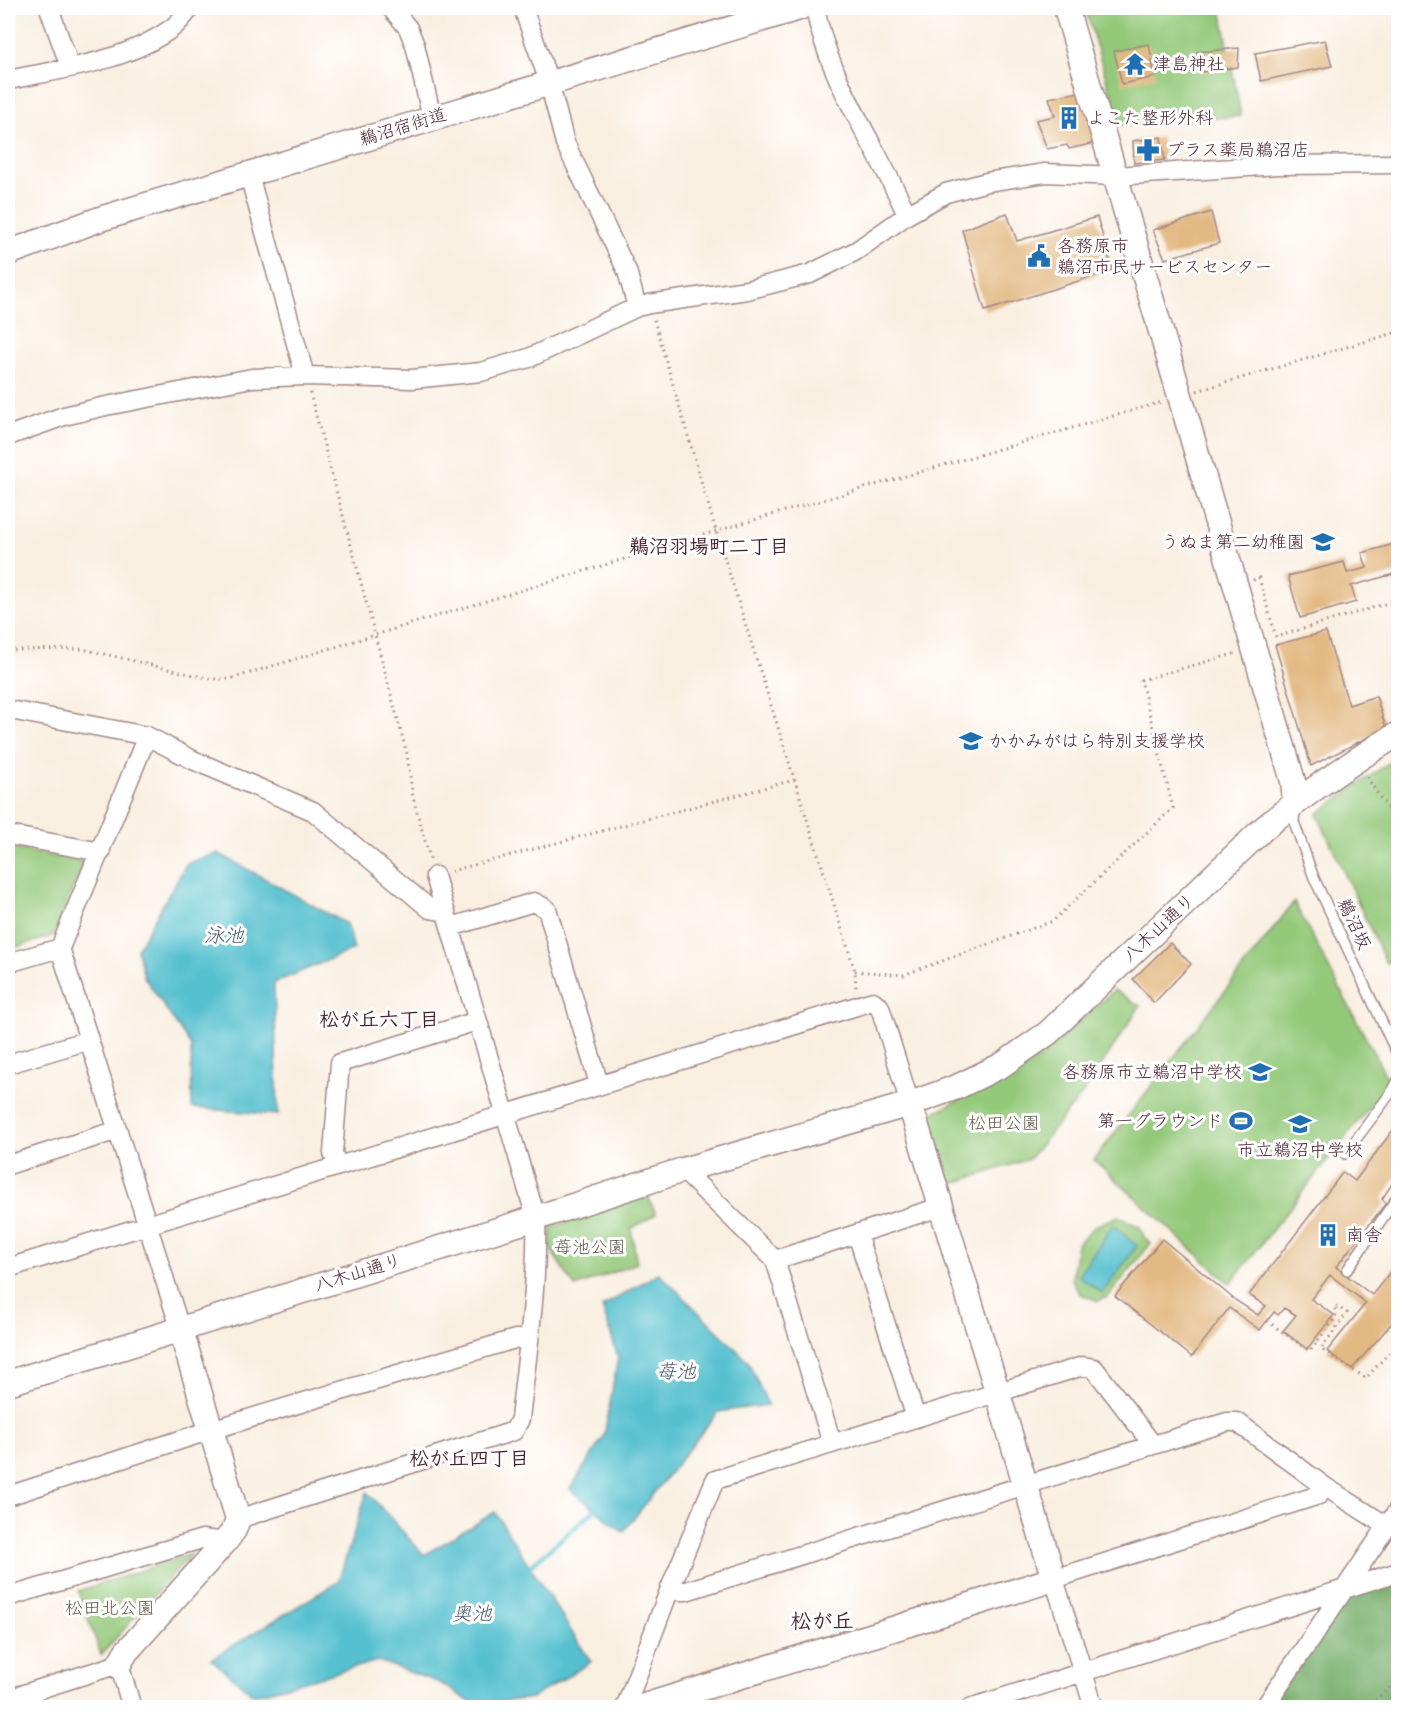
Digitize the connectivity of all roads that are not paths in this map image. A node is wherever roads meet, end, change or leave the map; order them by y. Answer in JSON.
{"nodes":[{"id":1,"x":49,"y":8,"type":"edge"},
{"id":2,"x":191,"y":8,"type":"edge"},
{"id":3,"x":391,"y":8,"type":"edge"},
{"id":4,"x":523,"y":8,"type":"edge"},
{"id":5,"x":799,"y":8,"type":"edge"},
{"id":6,"x":815,"y":8,"type":"edge"},
{"id":7,"x":1066,"y":8,"type":"edge"},
{"id":8,"x":70,"y":67,"type":"junction"},
{"id":9,"x":8,"y":80,"type":"edge"},
{"id":10,"x":549,"y":82,"type":"junction"},
{"id":11,"x":432,"y":118,"type":"junction"},
{"id":12,"x":1398,"y":164,"type":"edge"},
{"id":13,"x":249,"y":175,"type":"junction"},
{"id":14,"x":1116,"y":176,"type":"junction"},
{"id":15,"x":908,"y":215,"type":"junction"},
{"id":16,"x":8,"y":253,"type":"edge"},
{"id":17,"x":643,"y":306,"type":"junction"},
{"id":18,"x":305,"y":376,"type":"junction"},
{"id":19,"x":8,"y":436,"type":"edge"},
{"id":20,"x":8,"y":711,"type":"edge"},
{"id":21,"x":1398,"y":734,"type":"edge"},
{"id":22,"x":147,"y":736,"type":"junction"},
{"id":23,"x":1295,"y":802,"type":"junction"},
{"id":24,"x":8,"y":834,"type":"edge"},
{"id":25,"x":101,"y":852,"type":"junction"},
{"id":26,"x":435,"y":876,"type":"road end"},
{"id":27,"x":448,"y":920,"type":"junction"},
{"id":28,"x":60,"y":948,"type":"junction"},
{"id":29,"x":8,"y":963,"type":"edge"},
{"id":30,"x":477,"y":1021,"type":"junction"},
{"id":31,"x":89,"y":1040,"type":"junction"},
{"id":32,"x":1398,"y":1056,"type":"edge"},
{"id":33,"x":8,"y":1064,"type":"edge"},
{"id":34,"x":599,"y":1084,"type":"junction"},
{"id":35,"x":1397,"y":1087,"type":"edge"},
{"id":36,"x":910,"y":1104,"type":"junction"},
{"id":37,"x":506,"y":1113,"type":"junction"},
{"id":38,"x":118,"y":1131,"type":"junction"},
{"id":39,"x":1345,"y":1154,"type":"dead end"},
{"id":40,"x":8,"y":1165,"type":"edge"},
{"id":41,"x":337,"y":1165,"type":"junction"},
{"id":42,"x":683,"y":1170,"type":"junction"},
{"id":43,"x":1398,"y":1196,"type":"edge"},
{"id":44,"x":940,"y":1208,"type":"junction"},
{"id":45,"x":536,"y":1218,"type":"junction"},
{"id":46,"x":148,"y":1225,"type":"junction"},
{"id":47,"x":857,"y":1234,"type":"junction"},
{"id":48,"x":775,"y":1260,"type":"junction"},
{"id":49,"x":8,"y":1268,"type":"edge"},
{"id":50,"x":1347,"y":1270,"type":"dead end"},
{"id":51,"x":180,"y":1328,"type":"junction"},
{"id":52,"x":529,"y":1339,"type":"junction"},
{"id":53,"x":8,"y":1383,"type":"edge"},
{"id":54,"x":998,"y":1392,"type":"junction"},
{"id":55,"x":916,"y":1418,"type":"junction"},
{"id":56,"x":211,"y":1430,"type":"junction"},
{"id":57,"x":832,"y":1443,"type":"junction"},
{"id":58,"x":1153,"y":1445,"type":"junction"},
{"id":59,"x":1025,"y":1485,"type":"junction"},
{"id":60,"x":1324,"y":1486,"type":"junction"},
{"id":61,"x":8,"y":1496,"type":"edge"},
{"id":62,"x":1398,"y":1510,"type":"edge"},
{"id":63,"x":238,"y":1519,"type":"junction"},
{"id":64,"x":1387,"y":1526,"type":"junction"},
{"id":65,"x":225,"y":1542,"type":"junction"},
{"id":66,"x":1398,"y":1572,"type":"edge"},
{"id":67,"x":1054,"y":1579,"type":"junction"},
{"id":68,"x":1346,"y":1588,"type":"junction"},
{"id":69,"x":669,"y":1591,"type":"junction"},
{"id":70,"x":8,"y":1597,"type":"edge"},
{"id":71,"x":119,"y":1664,"type":"junction"},
{"id":72,"x":1083,"y":1673,"type":"junction"},
{"id":73,"x":8,"y":1699,"type":"edge"},
{"id":74,"x":132,"y":1707,"type":"edge"},
{"id":75,"x":625,"y":1707,"type":"edge"},
{"id":76,"x":638,"y":1707,"type":"edge"},
{"id":77,"x":970,"y":1707,"type":"edge"},
{"id":78,"x":1094,"y":1707,"type":"edge"},
{"id":79,"x":1264,"y":1707,"type":"edge"}],
"edges":[{"from":1,"to":8,"type":"street"},
{"from":2,"to":8,"type":"street"},
{"from":3,"to":11,"type":"street"},
{"from":4,"to":10,"type":"street"},
{"from":5,"to":10,"type":"street","name":"鵜沼宿街道"},
{"from":6,"to":15,"type":"street"},
{"from":7,"to":14,"type":"street"},
{"from":8,"to":9,"type":"street"},
{"from":10,"to":11,"type":"street","name":"鵜沼宿街道"},
{"from":10,"to":17,"type":"street"},
{"from":11,"to":13,"type":"street","name":"鵜沼宿街道"},
{"from":12,"to":14,"type":"street"},
{"from":13,"to":16,"type":"street","name":"鵜沼宿街道"},
{"from":13,"to":18,"type":"street"},
{"from":14,"to":15,"type":"street"},
{"from":14,"to":23,"type":"street"},
{"from":15,"to":17,"type":"street"},
{"from":17,"to":18,"type":"street"},
{"from":18,"to":19,"type":"street"},
{"from":20,"to":22,"type":"street"},
{"from":21,"to":23,"type":"street","name":"八木山通り"},
{"from":22,"to":25,"type":"street"},
{"from":22,"to":27,"type":"street"},
{"from":23,"to":32,"type":"lane","name":"鵜沼坂"},
{"from":23,"to":36,"type":"street","name":"八木山通り"},
{"from":24,"to":25,"type":"street"},
{"from":25,"to":28,"type":"street"},
{"from":26,"to":27,"type":"street"},
{"from":27,"to":30,"type":"street"},
{"from":27,"to":34,"type":"street"},
{"from":28,"to":29,"type":"street"},
{"from":28,"to":31,"type":"street"},
{"from":30,"to":37,"type":"street"},
{"from":30,"to":41,"type":"street"},
{"from":31,"to":33,"type":"street"},
{"from":31,"to":38,"type":"street"},
{"from":34,"to":36,"type":"street"},
{"from":34,"to":37,"type":"street"},
{"from":35,"to":39,"type":"lane"},
{"from":36,"to":42,"type":"street","name":"八木山通り"},
{"from":36,"to":44,"type":"street"},
{"from":37,"to":41,"type":"street"},
{"from":37,"to":45,"type":"street"},
{"from":38,"to":40,"type":"street"},
{"from":38,"to":46,"type":"street"},
{"from":41,"to":46,"type":"street"},
{"from":42,"to":45,"type":"street","name":"八木山通り"},
{"from":42,"to":48,"type":"street"},
{"from":43,"to":50,"type":"lane"},
{"from":44,"to":47,"type":"street"},
{"from":44,"to":54,"type":"street"},
{"from":45,"to":51,"type":"street","name":"八木山通り"},
{"from":45,"to":52,"type":"street"},
{"from":46,"to":49,"type":"street"},
{"from":46,"to":51,"type":"street"},
{"from":47,"to":48,"type":"street"},
{"from":47,"to":55,"type":"street"},
{"from":48,"to":57,"type":"street"},
{"from":51,"to":53,"type":"street","name":"八木山通り"},
{"from":51,"to":56,"type":"street"},
{"from":52,"to":56,"type":"street"},
{"from":52,"to":63,"type":"street"},
{"from":54,"to":55,"type":"street"},
{"from":54,"to":58,"type":"street"},
{"from":54,"to":59,"type":"street"},
{"from":55,"to":57,"type":"street"},
{"from":56,"to":61,"type":"street"},
{"from":56,"to":63,"type":"street"},
{"from":57,"to":69,"type":"street"},
{"from":58,"to":59,"type":"street"},
{"from":58,"to":60,"type":"street"},
{"from":59,"to":67,"type":"street"},
{"from":59,"to":69,"type":"street"},
{"from":60,"to":64,"type":"street"},
{"from":60,"to":67,"type":"street"},
{"from":62,"to":64,"type":"street"},
{"from":63,"to":65,"type":"street"},
{"from":64,"to":68,"type":"street"},
{"from":65,"to":70,"type":"street"},
{"from":65,"to":71,"type":"street"},
{"from":66,"to":68,"type":"street"},
{"from":67,"to":72,"type":"street"},
{"from":67,"to":76,"type":"street"},
{"from":68,"to":72,"type":"street"},
{"from":68,"to":79,"type":"street"},
{"from":69,"to":75,"type":"street"},
{"from":71,"to":73,"type":"street"},
{"from":71,"to":74,"type":"street"},
{"from":72,"to":77,"type":"street"},
{"from":72,"to":78,"type":"street"}]}
